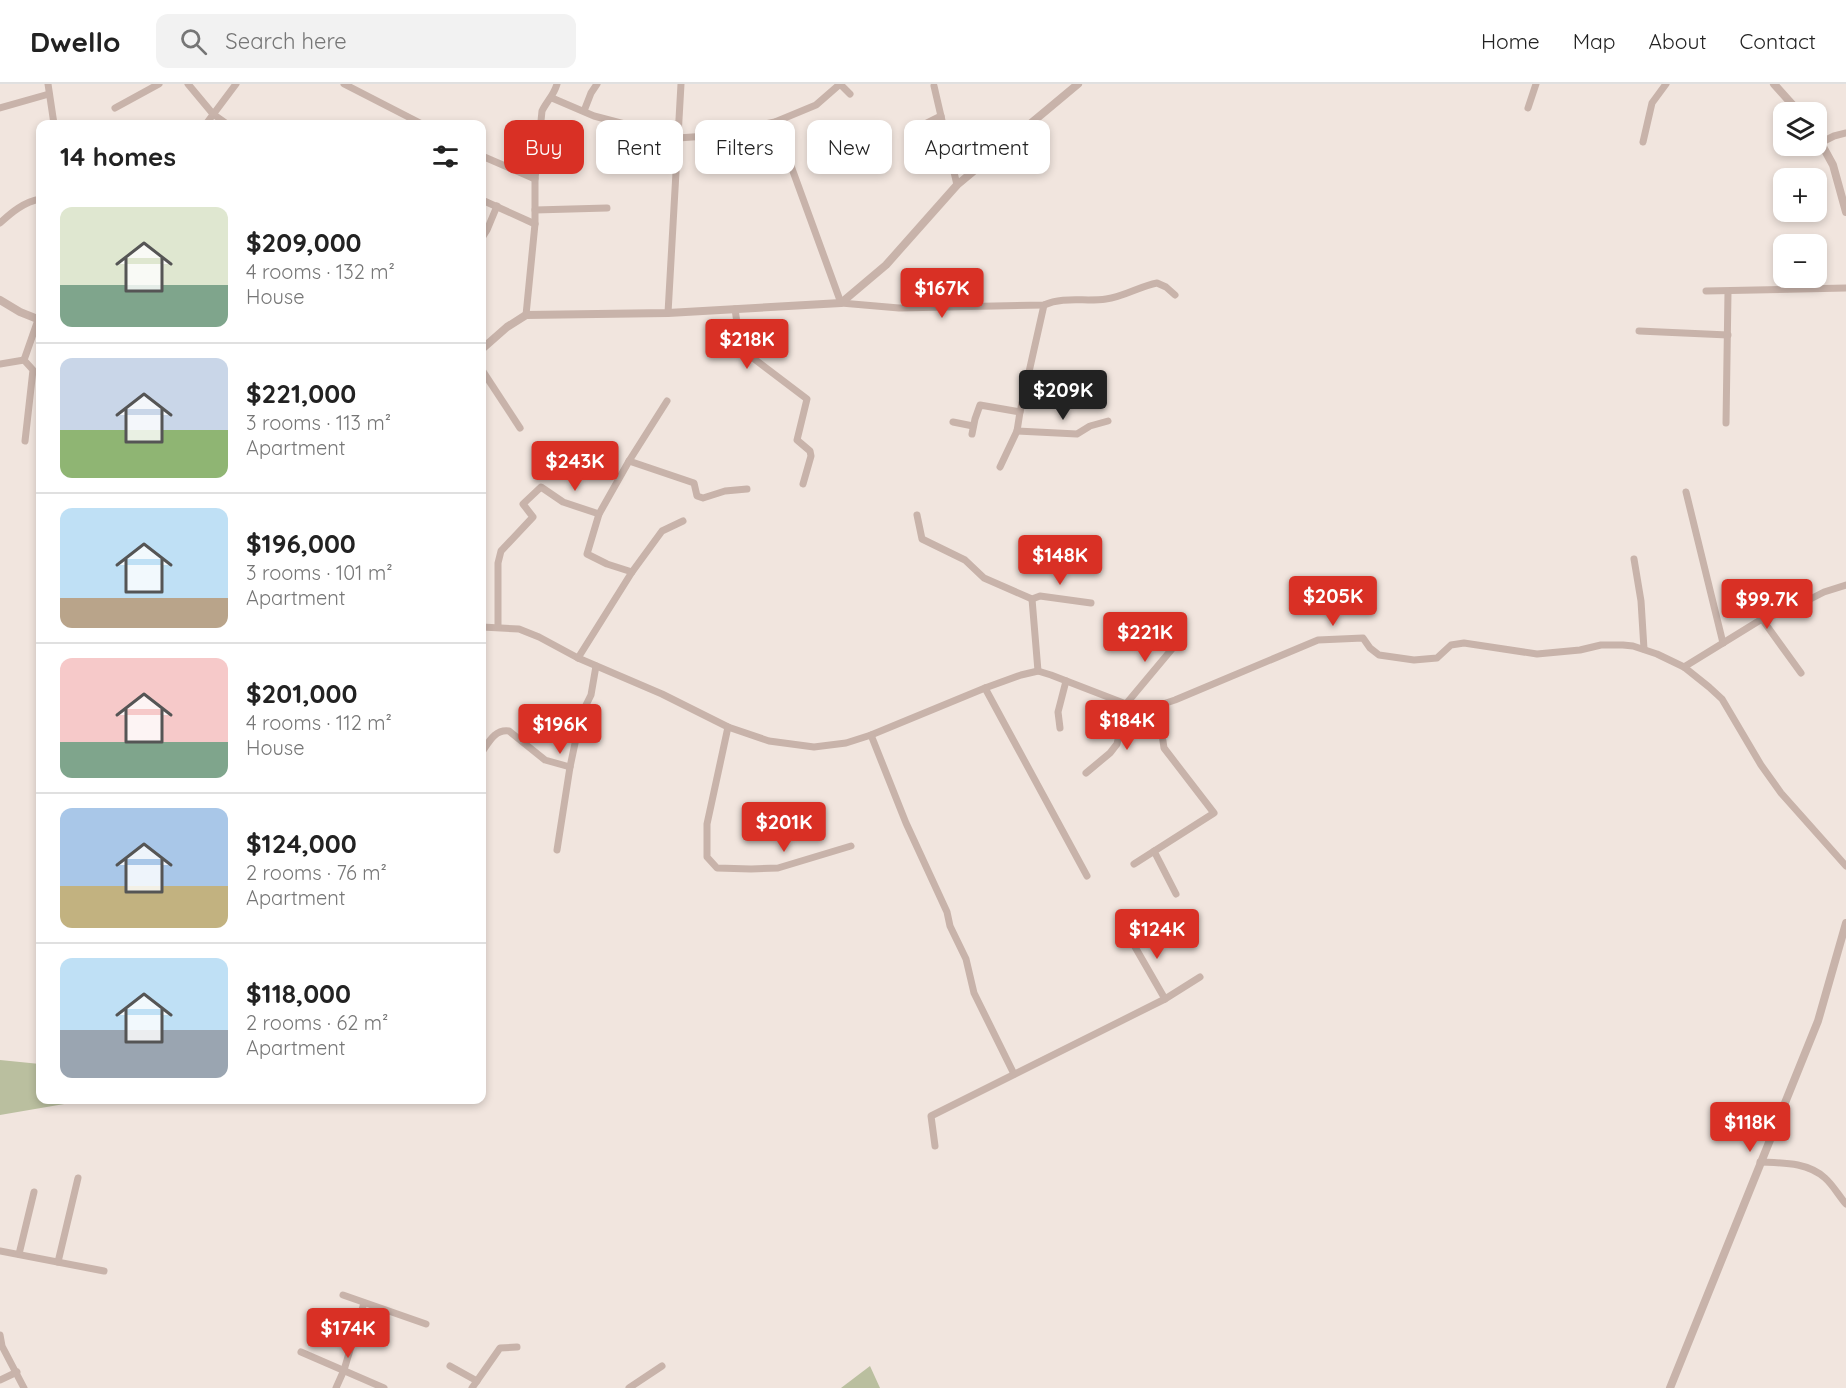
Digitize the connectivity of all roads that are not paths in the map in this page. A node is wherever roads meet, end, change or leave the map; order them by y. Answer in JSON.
{"nodes":[{"id":1,"x":48,"y":84,"type":"edge"},
{"id":2,"x":159,"y":84,"type":"edge"},
{"id":3,"x":188,"y":84,"type":"edge"},
{"id":4,"x":236,"y":84,"type":"edge"},
{"id":5,"x":344,"y":84,"type":"edge"},
{"id":6,"x":557,"y":84,"type":"edge"},
{"id":7,"x":597,"y":84,"type":"edge"},
{"id":8,"x":681,"y":84,"type":"edge"},
{"id":9,"x":1078,"y":84,"type":"edge"},
{"id":10,"x":1536,"y":84,"type":"edge"},
{"id":11,"x":1666,"y":84,"type":"edge"},
{"id":12,"x":1774,"y":84,"type":"edge"},
{"id":13,"x":934,"y":86,"type":"dead end"},
{"id":14,"x":49,"y":94,"type":"junction"},
{"id":15,"x":850,"y":94,"type":"dead end"},
{"id":16,"x":552,"y":98,"type":"junction"},
{"id":17,"x":1790,"y":102,"type":"edge"},
{"id":18,"x":0,"y":108,"type":"edge"},
{"id":19,"x":115,"y":108,"type":"dead end"},
{"id":20,"x":1528,"y":108,"type":"dead end"},
{"id":21,"x":584,"y":111,"type":"junction"},
{"id":22,"x":213,"y":114,"type":"junction"},
{"id":23,"x":941,"y":116,"type":"junction"},
{"id":24,"x":53,"y":120,"type":"edge"},
{"id":25,"x":209,"y":120,"type":"edge"},
{"id":26,"x":221,"y":120,"type":"edge"},
{"id":27,"x":414,"y":120,"type":"edge"},
{"id":28,"x":609,"y":120,"type":"edge"},
{"id":29,"x":679,"y":120,"type":"edge"},
{"id":30,"x":780,"y":120,"type":"edge"},
{"id":31,"x":933,"y":120,"type":"edge"},
{"id":32,"x":1846,"y":133,"type":"edge"},
{"id":33,"x":1827,"y":140,"type":"edge"},
{"id":34,"x":1643,"y":142,"type":"dead end"},
{"id":35,"x":1827,"y":152,"type":"edge"},
{"id":36,"x":486,"y":158,"type":"edge"},
{"id":37,"x":676,"y":174,"type":"edge"},
{"id":38,"x":794,"y":174,"type":"edge"},
{"id":39,"x":535,"y":179,"type":"junction"},
{"id":40,"x":957,"y":185,"type":"junction"},
{"id":41,"x":36,"y":200,"type":"edge"},
{"id":42,"x":486,"y":202,"type":"edge"},
{"id":43,"x":496,"y":206,"type":"junction"},
{"id":44,"x":607,"y":208,"type":"dead end"},
{"id":45,"x":535,"y":210,"type":"junction"},
{"id":46,"x":1846,"y":212,"type":"edge"},
{"id":47,"x":0,"y":223,"type":"edge"},
{"id":48,"x":535,"y":224,"type":"junction"},
{"id":49,"x":486,"y":232,"type":"edge"},
{"id":50,"x":1846,"y":288,"type":"edge"},
{"id":51,"x":1706,"y":291,"type":"dead end"},
{"id":52,"x":1728,"y":292,"type":"junction"},
{"id":53,"x":1175,"y":295,"type":"dead end"},
{"id":54,"x":0,"y":300,"type":"edge"},
{"id":55,"x":841,"y":303,"type":"junction"},
{"id":56,"x":1044,"y":305,"type":"junction"},
{"id":57,"x":735,"y":309,"type":"junction"},
{"id":58,"x":669,"y":314,"type":"junction"},
{"id":59,"x":526,"y":315,"type":"junction"},
{"id":60,"x":36,"y":318,"type":"edge"},
{"id":61,"x":36,"y":328,"type":"edge"},
{"id":62,"x":1639,"y":331,"type":"dead end"},
{"id":63,"x":1728,"y":335,"type":"junction"},
{"id":64,"x":486,"y":345,"type":"edge"},
{"id":65,"x":24,"y":360,"type":"junction"},
{"id":66,"x":0,"y":364,"type":"edge"},
{"id":67,"x":486,"y":376,"type":"edge"},
{"id":68,"x":667,"y":401,"type":"dead end"},
{"id":69,"x":1020,"y":412,"type":"junction"},
{"id":70,"x":1108,"y":421,"type":"dead end"},
{"id":71,"x":953,"y":422,"type":"dead end"},
{"id":72,"x":1726,"y":423,"type":"dead end"},
{"id":73,"x":520,"y":428,"type":"dead end"},
{"id":74,"x":1017,"y":431,"type":"junction"},
{"id":75,"x":26,"y":441,"type":"dead end"},
{"id":76,"x":629,"y":461,"type":"junction"},
{"id":77,"x":1000,"y":467,"type":"dead end"},
{"id":78,"x":803,"y":484,"type":"dead end"},
{"id":79,"x":747,"y":489,"type":"dead end"},
{"id":80,"x":1686,"y":492,"type":"dead end"},
{"id":81,"x":599,"y":514,"type":"junction"},
{"id":82,"x":916,"y":515,"type":"dead end"},
{"id":83,"x":683,"y":521,"type":"dead end"},
{"id":84,"x":1634,"y":559,"type":"dead end"},
{"id":85,"x":632,"y":572,"type":"junction"},
{"id":86,"x":1846,"y":585,"type":"edge"},
{"id":87,"x":1032,"y":599,"type":"junction"},
{"id":88,"x":1091,"y":603,"type":"dead end"},
{"id":89,"x":1762,"y":619,"type":"junction"},
{"id":90,"x":486,"y":627,"type":"edge"},
{"id":91,"x":498,"y":627,"type":"junction"},
{"id":92,"x":1182,"y":637,"type":"dead end"},
{"id":93,"x":1723,"y":643,"type":"junction"},
{"id":94,"x":1644,"y":649,"type":"junction"},
{"id":95,"x":578,"y":658,"type":"junction"},
{"id":96,"x":596,"y":666,"type":"junction"},
{"id":97,"x":1684,"y":667,"type":"junction"},
{"id":98,"x":1038,"y":671,"type":"junction"},
{"id":99,"x":1801,"y":673,"type":"dead end"},
{"id":100,"x":1066,"y":681,"type":"junction"},
{"id":101,"x":985,"y":688,"type":"junction"},
{"id":102,"x":1126,"y":704,"type":"junction"},
{"id":103,"x":1151,"y":708,"type":"junction"},
{"id":104,"x":729,"y":727,"type":"junction"},
{"id":105,"x":1060,"y":728,"type":"dead end"},
{"id":106,"x":871,"y":735,"type":"junction"},
{"id":107,"x":486,"y":746,"type":"edge"},
{"id":108,"x":570,"y":767,"type":"junction"},
{"id":109,"x":1086,"y":773,"type":"dead end"},
{"id":110,"x":851,"y":846,"type":"dead end"},
{"id":111,"x":557,"y":850,"type":"dead end"},
{"id":112,"x":1154,"y":851,"type":"junction"},
{"id":113,"x":1134,"y":864,"type":"dead end"},
{"id":114,"x":1846,"y":866,"type":"edge"},
{"id":115,"x":1087,"y":876,"type":"dead end"},
{"id":116,"x":1176,"y":894,"type":"dead end"},
{"id":117,"x":1846,"y":923,"type":"edge"},
{"id":118,"x":1127,"y":933,"type":"dead end"},
{"id":119,"x":1200,"y":977,"type":"dead end"},
{"id":120,"x":1165,"y":999,"type":"junction"},
{"id":121,"x":1014,"y":1074,"type":"junction"},
{"id":122,"x":935,"y":1146,"type":"dead end"},
{"id":123,"x":1760,"y":1162,"type":"junction"},
{"id":124,"x":78,"y":1179,"type":"dead end"},
{"id":125,"x":34,"y":1192,"type":"dead end"},
{"id":126,"x":1846,"y":1204,"type":"edge"},
{"id":127,"x":0,"y":1251,"type":"edge"},
{"id":128,"x":19,"y":1254,"type":"junction"},
{"id":129,"x":58,"y":1262,"type":"junction"},
{"id":130,"x":104,"y":1271,"type":"dead end"},
{"id":131,"x":343,"y":1295,"type":"dead end"},
{"id":132,"x":364,"y":1303,"type":"junction"},
{"id":133,"x":426,"y":1324,"type":"dead end"},
{"id":134,"x":0,"y":1335,"type":"edge"},
{"id":135,"x":517,"y":1347,"type":"dead end"},
{"id":136,"x":301,"y":1352,"type":"dead end"},
{"id":137,"x":450,"y":1366,"type":"dead end"},
{"id":138,"x":662,"y":1366,"type":"dead end"},
{"id":139,"x":344,"y":1370,"type":"junction"},
{"id":140,"x":17,"y":1372,"type":"junction"},
{"id":141,"x":0,"y":1380,"type":"edge"},
{"id":142,"x":475,"y":1385,"type":"edge"},
{"id":143,"x":24,"y":1388,"type":"edge"},
{"id":144,"x":336,"y":1388,"type":"edge"},
{"id":145,"x":384,"y":1388,"type":"edge"},
{"id":146,"x":629,"y":1388,"type":"edge"},
{"id":147,"x":1670,"y":1388,"type":"edge"}],
"edges":[{"from":1,"to":14,"type":"street"},
{"from":2,"to":19,"type":"street"},
{"from":3,"to":22,"type":"street"},
{"from":4,"to":22,"type":"street"},
{"from":5,"to":27,"type":"street"},
{"from":6,"to":16,"type":"street"},
{"from":7,"to":21,"type":"street"},
{"from":8,"to":29,"type":"street"},
{"from":9,"to":40,"type":"street"},
{"from":10,"to":20,"type":"street"},
{"from":11,"to":34,"type":"street"},
{"from":12,"to":17,"type":"street"},
{"from":13,"to":23,"type":"street"},
{"from":14,"to":18,"type":"street"},
{"from":14,"to":24,"type":"street"},
{"from":15,"to":30,"type":"street"},
{"from":16,"to":21,"type":"street"},
{"from":16,"to":39,"type":"street"},
{"from":21,"to":28,"type":"street"},
{"from":22,"to":25,"type":"street"},
{"from":22,"to":26,"type":"street"},
{"from":23,"to":31,"type":"street"},
{"from":23,"to":40,"type":"street"},
{"from":32,"to":33,"type":"street"},
{"from":35,"to":46,"type":"street"},
{"from":36,"to":39,"type":"street"},
{"from":37,"to":58,"type":"street"},
{"from":38,"to":55,"type":"street"},
{"from":39,"to":45,"type":"street"},
{"from":40,"to":55,"type":"street"},
{"from":41,"to":47,"type":"street"},
{"from":42,"to":43,"type":"street"},
{"from":43,"to":48,"type":"street"},
{"from":43,"to":49,"type":"street"},
{"from":44,"to":45,"type":"street"},
{"from":45,"to":48,"type":"street"},
{"from":48,"to":59,"type":"street"},
{"from":50,"to":52,"type":"street"},
{"from":51,"to":52,"type":"street"},
{"from":52,"to":63,"type":"street"},
{"from":53,"to":56,"type":"street"},
{"from":54,"to":60,"type":"street"},
{"from":55,"to":56,"type":"street"},
{"from":55,"to":57,"type":"street"},
{"from":56,"to":69,"type":"street"},
{"from":57,"to":58,"type":"street"},
{"from":57,"to":78,"type":"street"},
{"from":58,"to":59,"type":"street"},
{"from":59,"to":64,"type":"street"},
{"from":61,"to":65,"type":"street"},
{"from":62,"to":63,"type":"street"},
{"from":63,"to":72,"type":"street"},
{"from":65,"to":66,"type":"street"},
{"from":65,"to":75,"type":"street"},
{"from":67,"to":73,"type":"street"},
{"from":68,"to":76,"type":"street"},
{"from":69,"to":71,"type":"street"},
{"from":69,"to":74,"type":"street"},
{"from":70,"to":74,"type":"street"},
{"from":74,"to":77,"type":"street"},
{"from":76,"to":79,"type":"street"},
{"from":76,"to":81,"type":"street"},
{"from":80,"to":93,"type":"street"},
{"from":81,"to":85,"type":"street"},
{"from":81,"to":91,"type":"street"},
{"from":82,"to":87,"type":"street"},
{"from":83,"to":85,"type":"street"},
{"from":84,"to":94,"type":"street"},
{"from":85,"to":95,"type":"street"},
{"from":86,"to":89,"type":"street"},
{"from":87,"to":88,"type":"street"},
{"from":87,"to":98,"type":"street"},
{"from":89,"to":93,"type":"street"},
{"from":89,"to":99,"type":"street"},
{"from":90,"to":91,"type":"street"},
{"from":91,"to":95,"type":"street"},
{"from":92,"to":102,"type":"street"},
{"from":93,"to":97,"type":"street"},
{"from":94,"to":97,"type":"street"},
{"from":94,"to":103,"type":"street"},
{"from":95,"to":96,"type":"street"},
{"from":96,"to":104,"type":"street"},
{"from":96,"to":108,"type":"street"},
{"from":97,"to":114,"type":"street"},
{"from":98,"to":100,"type":"street"},
{"from":98,"to":101,"type":"street"},
{"from":100,"to":102,"type":"street"},
{"from":100,"to":105,"type":"street"},
{"from":101,"to":106,"type":"street"},
{"from":101,"to":115,"type":"street"},
{"from":102,"to":103,"type":"street"},
{"from":102,"to":109,"type":"street"},
{"from":103,"to":112,"type":"street"},
{"from":104,"to":106,"type":"street"},
{"from":104,"to":110,"type":"street"},
{"from":106,"to":121,"type":"street"},
{"from":107,"to":108,"type":"street"},
{"from":108,"to":111,"type":"street"},
{"from":112,"to":113,"type":"street"},
{"from":112,"to":116,"type":"street"},
{"from":117,"to":123,"type":"street"},
{"from":118,"to":120,"type":"street"},
{"from":119,"to":120,"type":"street"},
{"from":120,"to":121,"type":"street"},
{"from":121,"to":122,"type":"street"},
{"from":123,"to":126,"type":"street"},
{"from":123,"to":147,"type":"street"},
{"from":124,"to":129,"type":"street"},
{"from":125,"to":128,"type":"street"},
{"from":127,"to":128,"type":"street"},
{"from":128,"to":129,"type":"street"},
{"from":129,"to":130,"type":"street"},
{"from":131,"to":132,"type":"street"},
{"from":132,"to":133,"type":"street"},
{"from":132,"to":139,"type":"street"},
{"from":134,"to":140,"type":"street"},
{"from":135,"to":142,"type":"street"},
{"from":136,"to":139,"type":"street"},
{"from":137,"to":142,"type":"street"},
{"from":138,"to":146,"type":"street"},
{"from":139,"to":144,"type":"street"},
{"from":139,"to":145,"type":"street"},
{"from":140,"to":141,"type":"street"},
{"from":140,"to":143,"type":"street"}]}
